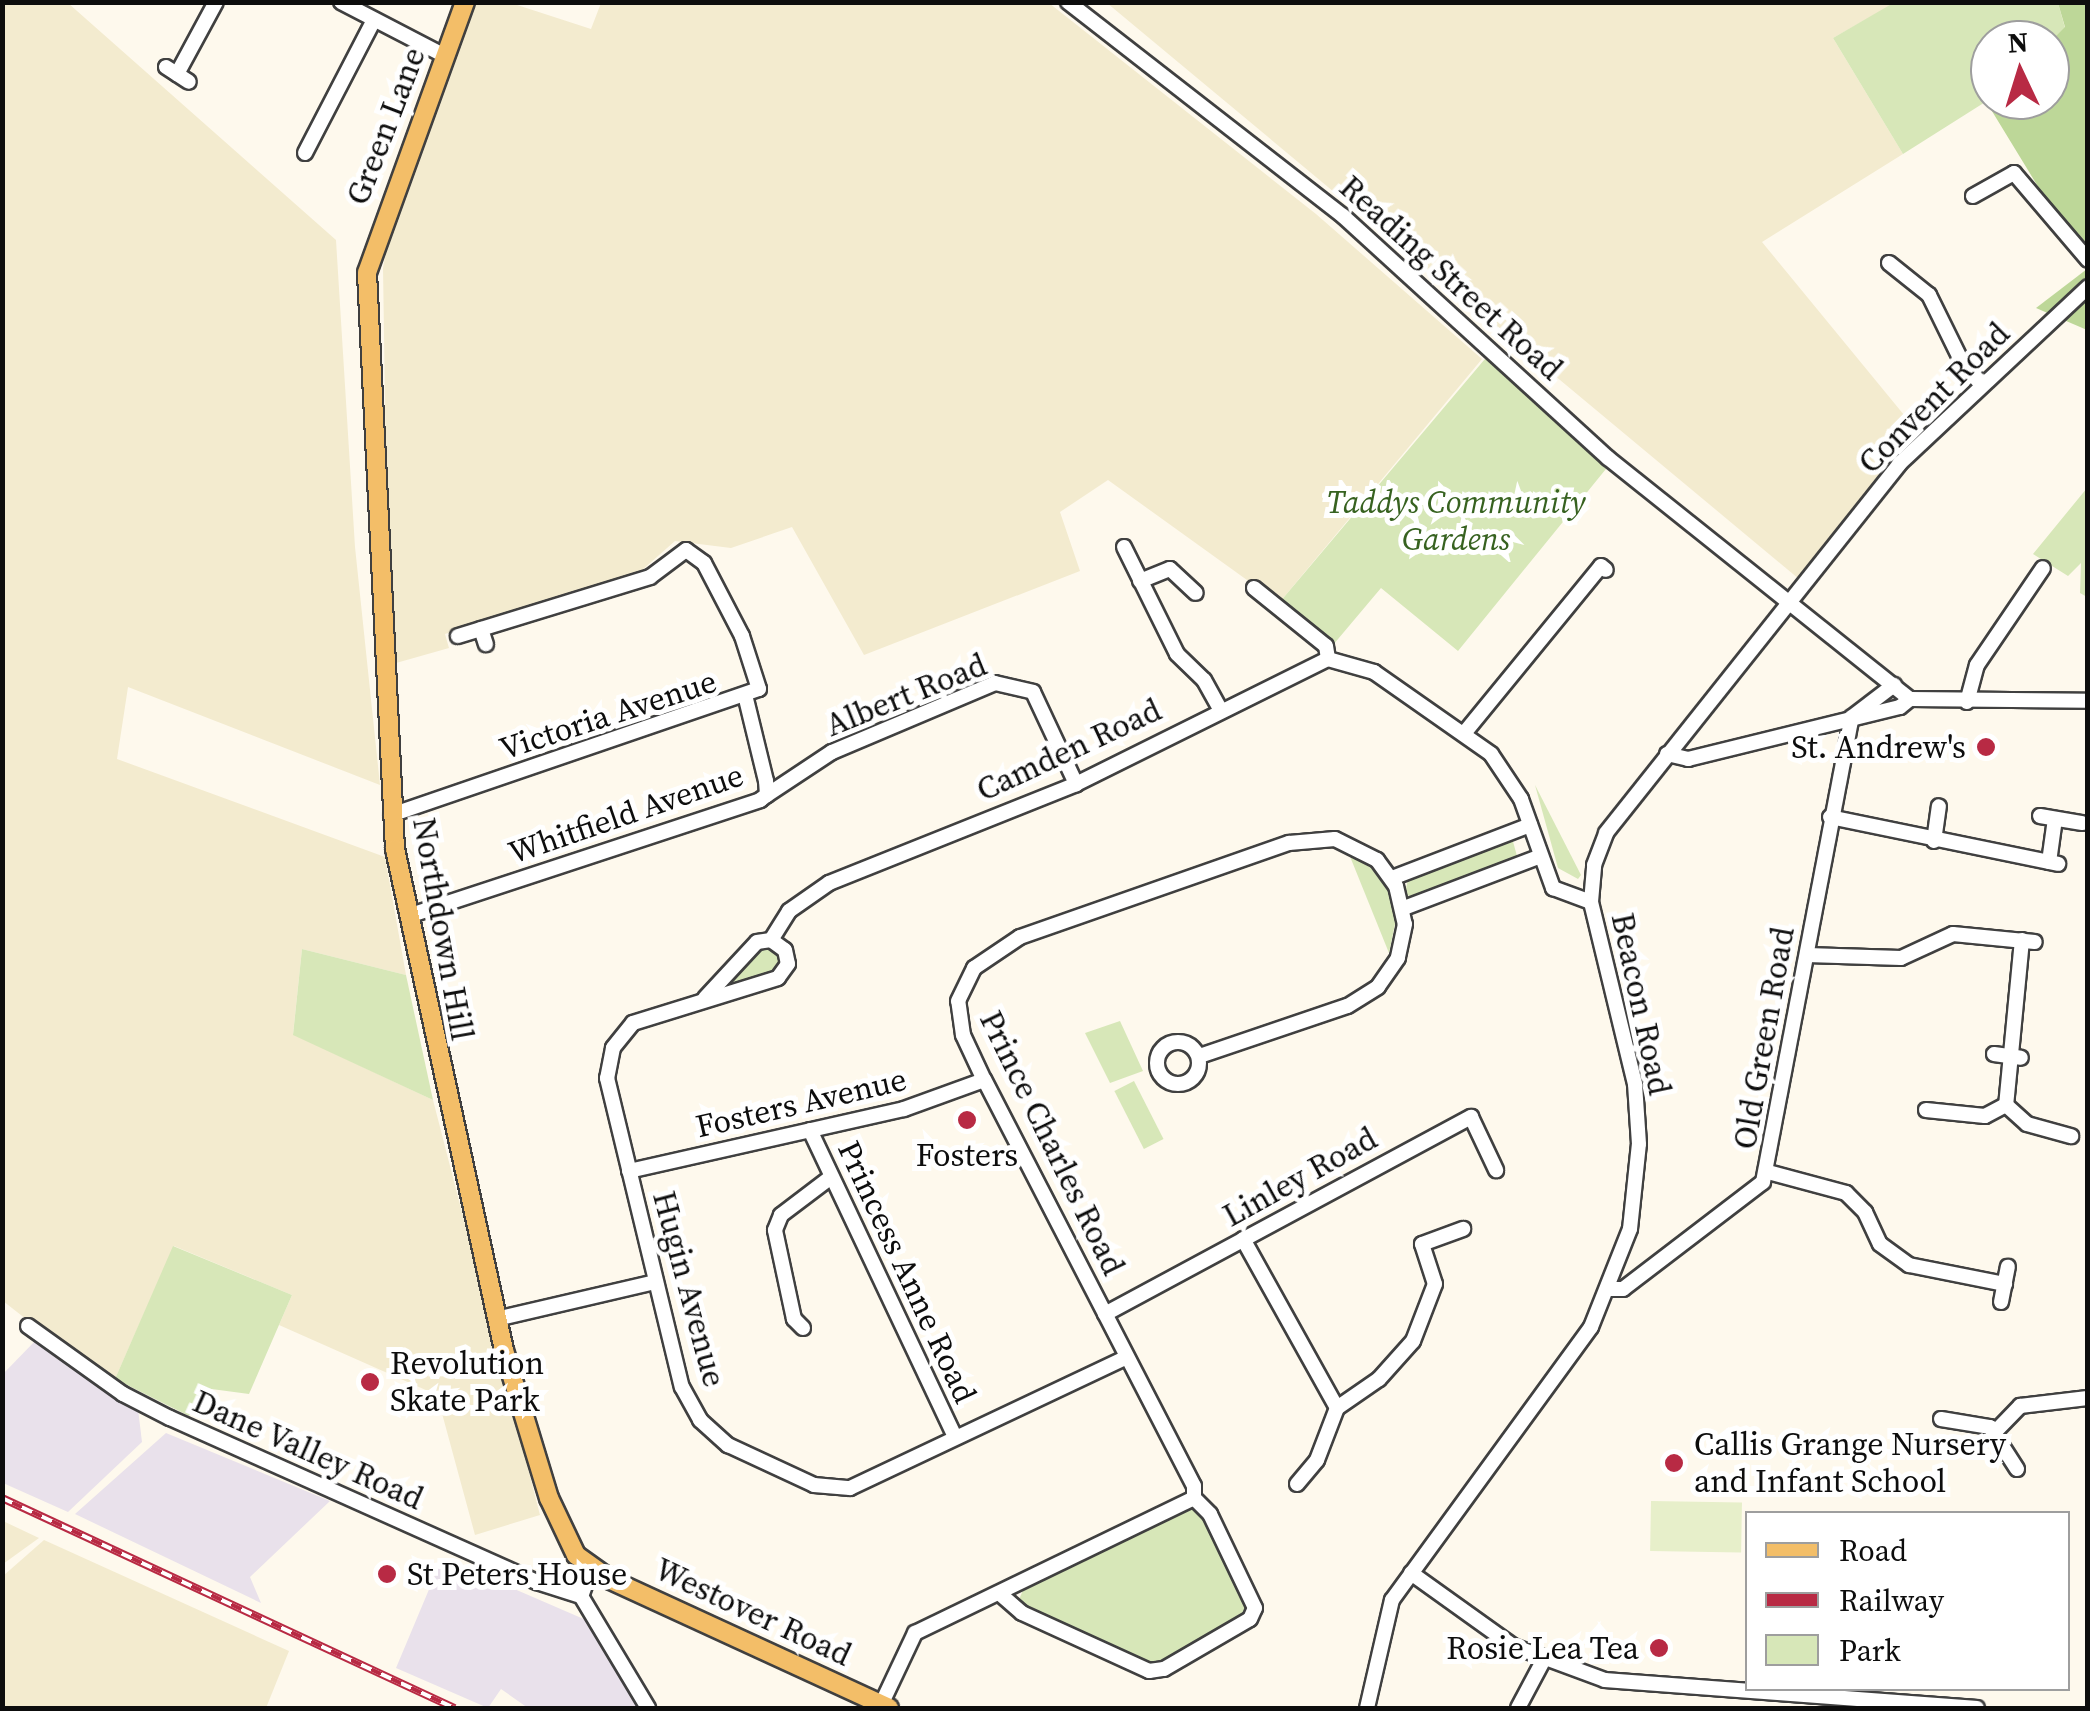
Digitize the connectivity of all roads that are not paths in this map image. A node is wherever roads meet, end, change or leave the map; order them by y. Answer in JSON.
{"nodes":[{"id":1,"x":216,"y":2,"type":"edge"},
{"id":2,"x":340,"y":2,"type":"edge"},
{"id":3,"x":465,"y":2,"type":"edge"},
{"id":4,"x":1068,"y":2,"type":"edge"},
{"id":5,"x":368,"y":12,"type":"edge"},
{"id":6,"x":445,"y":56,"type":"junction"},
{"id":7,"x":178,"y":74,"type":"dead end"},
{"id":8,"x":304,"y":153,"type":"dead end"},
{"id":9,"x":1974,"y":196,"type":"dead end"},
{"id":10,"x":2088,"y":260,"type":"edge"},
{"id":11,"x":1890,"y":263,"type":"dead end"},
{"id":12,"x":367,"y":273,"type":"joint"},
{"id":13,"x":2088,"y":288,"type":"edge"},
{"id":14,"x":1981,"y":384,"type":"junction"},
{"id":15,"x":1124,"y":547,"type":"dead end"},
{"id":16,"x":2043,"y":568,"type":"dead end"},
{"id":17,"x":1606,"y":570,"type":"dead end"},
{"id":18,"x":1140,"y":581,"type":"junction"},
{"id":19,"x":1254,"y":588,"type":"dead end"},
{"id":20,"x":1196,"y":593,"type":"dead end"},
{"id":21,"x":1791,"y":602,"type":"junction"},
{"id":22,"x":458,"y":636,"type":"dead end"},
{"id":23,"x":1328,"y":659,"type":"junction"},
{"id":24,"x":1894,"y":685,"type":"junction"},
{"id":25,"x":746,"y":699,"type":"junction"},
{"id":26,"x":1910,"y":699,"type":"junction"},
{"id":27,"x":2088,"y":701,"type":"edge"},
{"id":28,"x":1967,"y":702,"type":"junction"},
{"id":29,"x":1220,"y":709,"type":"junction"},
{"id":30,"x":1852,"y":717,"type":"junction"},
{"id":31,"x":1466,"y":731,"type":"junction"},
{"id":32,"x":1668,"y":754,"type":"junction"},
{"id":33,"x":1076,"y":784,"type":"junction"},
{"id":34,"x":768,"y":795,"type":"junction"},
{"id":35,"x":1939,"y":806,"type":"dead end"},
{"id":36,"x":391,"y":815,"type":"junction"},
{"id":37,"x":1830,"y":818,"type":"junction"},
{"id":38,"x":2082,"y":823,"type":"dead end"},
{"id":39,"x":1530,"y":825,"type":"junction"},
{"id":40,"x":1934,"y":841,"type":"junction"},
{"id":41,"x":1538,"y":857,"type":"junction"},
{"id":42,"x":1396,"y":886,"type":"junction"},
{"id":43,"x":1591,"y":902,"type":"junction"},
{"id":44,"x":1404,"y":908,"type":"junction"},
{"id":45,"x":408,"y":916,"type":"junction"},
{"id":46,"x":771,"y":940,"type":"junction"},
{"id":47,"x":1807,"y":955,"type":"junction"},
{"id":48,"x":705,"y":998,"type":"junction"},
{"id":49,"x":1198,"y":1056,"type":"dead end"},
{"id":50,"x":984,"y":1080,"type":"junction"},
{"id":51,"x":2006,"y":1105,"type":"junction"},
{"id":52,"x":1934,"y":1117,"type":"dead end"},
{"id":53,"x":810,"y":1130,"type":"junction"},
{"id":54,"x":2062,"y":1139,"type":"dead end"},
{"id":55,"x":1496,"y":1170,"type":"dead end"},
{"id":56,"x":629,"y":1171,"type":"junction"},
{"id":57,"x":1768,"y":1172,"type":"junction"},
{"id":58,"x":830,"y":1178,"type":"junction"},
{"id":59,"x":1463,"y":1230,"type":"dead end"},
{"id":60,"x":1244,"y":1239,"type":"junction"},
{"id":61,"x":2008,"y":1266,"type":"dead end"},
{"id":62,"x":655,"y":1282,"type":"junction"},
{"id":63,"x":2005,"y":1284,"type":"junction"},
{"id":64,"x":1610,"y":1289,"type":"junction"},
{"id":65,"x":2001,"y":1302,"type":"dead end"},
{"id":66,"x":1105,"y":1314,"type":"junction"},
{"id":67,"x":496,"y":1319,"type":"junction"},
{"id":68,"x":28,"y":1326,"type":"dead end"},
{"id":69,"x":803,"y":1328,"type":"dead end"},
{"id":70,"x":1127,"y":1357,"type":"junction"},
{"id":71,"x":2088,"y":1398,"type":"edge"},
{"id":72,"x":1336,"y":1408,"type":"junction"},
{"id":73,"x":1949,"y":1424,"type":"dead end"},
{"id":74,"x":1996,"y":1431,"type":"junction"},
{"id":75,"x":956,"y":1437,"type":"junction"},
{"id":76,"x":2018,"y":1469,"type":"dead end"},
{"id":77,"x":1297,"y":1484,"type":"dead end"},
{"id":78,"x":1194,"y":1498,"type":"junction"},
{"id":79,"x":591,"y":1570,"type":"junction"},
{"id":80,"x":1411,"y":1573,"type":"junction"},
{"id":81,"x":999,"y":1593,"type":"junction"},
{"id":82,"x":581,"y":1596,"type":"junction"},
{"id":83,"x":1542,"y":1662,"type":"junction"},
{"id":84,"x":885,"y":1707,"type":"edge"},
{"id":85,"x":648,"y":1708,"type":"edge"},
{"id":86,"x":1366,"y":1708,"type":"edge"},
{"id":87,"x":1518,"y":1708,"type":"edge"},
{"id":88,"x":1977,"y":1708,"type":"edge"}],
"edges":[{"from":1,"to":7,"type":"street"},
{"from":2,"to":5,"type":"street"},
{"from":3,"to":6,"type":"main road","name":"Green Lane"},
{"from":4,"to":21,"type":"street","name":"Reading Street Road"},
{"from":5,"to":6,"type":"street"},
{"from":5,"to":8,"type":"street"},
{"from":6,"to":12,"type":"main road","name":"Green Lane"},
{"from":9,"to":10,"type":"street"},
{"from":11,"to":14,"type":"street"},
{"from":12,"to":36,"type":"main road","name":"Northdown Hill"},
{"from":13,"to":14,"type":"street","name":"Convent Road"},
{"from":14,"to":21,"type":"street","name":"Convent Road"},
{"from":15,"to":18,"type":"street"},
{"from":16,"to":28,"type":"street"},
{"from":17,"to":31,"type":"street"},
{"from":18,"to":20,"type":"street"},
{"from":18,"to":29,"type":"street"},
{"from":19,"to":23,"type":"street"},
{"from":21,"to":24,"type":"street","name":"Reading Street Road"},
{"from":21,"to":32,"type":"street","name":"Beacon Road"},
{"from":22,"to":25,"type":"street","name":"Victoria Avenue"},
{"from":23,"to":29,"type":"street","name":"Camden Road"},
{"from":23,"to":31,"type":"street"},
{"from":24,"to":26,"type":"street","name":"Reading Street Road"},
{"from":24,"to":30,"type":"street"},
{"from":25,"to":34,"type":"street","name":"Whitfield Avenue"},
{"from":25,"to":36,"type":"street","name":"Victoria Avenue"},
{"from":26,"to":28,"type":"street"},
{"from":26,"to":30,"type":"street"},
{"from":27,"to":28,"type":"street"},
{"from":29,"to":33,"type":"street","name":"Camden Road"},
{"from":30,"to":32,"type":"street"},
{"from":30,"to":37,"type":"street","name":"Old Green Road"},
{"from":31,"to":39,"type":"street"},
{"from":32,"to":43,"type":"street","name":"Beacon Road"},
{"from":33,"to":34,"type":"street","name":"Albert Road"},
{"from":33,"to":46,"type":"street","name":"Camden Road"},
{"from":34,"to":45,"type":"street","name":"Whitfield Avenue"},
{"from":35,"to":40,"type":"street"},
{"from":36,"to":45,"type":"main road","name":"Northdown Hill"},
{"from":37,"to":40,"type":"street"},
{"from":37,"to":47,"type":"street","name":"Old Green Road"},
{"from":38,"to":40,"type":"street"},
{"from":39,"to":41,"type":"street"},
{"from":39,"to":42,"type":"street"},
{"from":41,"to":43,"type":"street"},
{"from":41,"to":44,"type":"street"},
{"from":42,"to":44,"type":"street"},
{"from":42,"to":50,"type":"street","name":"Prince Charles Road"},
{"from":43,"to":64,"type":"street","name":"Beacon Road"},
{"from":44,"to":49,"type":"street"},
{"from":45,"to":67,"type":"main road","name":"Northdown Hill"},
{"from":46,"to":48,"type":"street"},
{"from":46,"to":48,"type":"street","name":"Hugin Avenue"},
{"from":47,"to":51,"type":"street"},
{"from":47,"to":57,"type":"street","name":"Old Green Road"},
{"from":48,"to":56,"type":"street","name":"Hugin Avenue"},
{"from":50,"to":53,"type":"street","name":"Fosters Avenue"},
{"from":50,"to":66,"type":"street","name":"Prince Charles Road"},
{"from":51,"to":52,"type":"street"},
{"from":51,"to":54,"type":"street"},
{"from":53,"to":56,"type":"street","name":"Fosters Avenue"},
{"from":53,"to":58,"type":"street","name":"Princess Anne Road"},
{"from":55,"to":60,"type":"street","name":"Linley Road"},
{"from":56,"to":62,"type":"street","name":"Hugin Avenue"},
{"from":57,"to":63,"type":"street"},
{"from":57,"to":64,"type":"street","name":"Old Green Road"},
{"from":58,"to":69,"type":"street"},
{"from":58,"to":75,"type":"street","name":"Princess Anne Road"},
{"from":59,"to":72,"type":"street"},
{"from":60,"to":66,"type":"street","name":"Linley Road"},
{"from":60,"to":72,"type":"street"},
{"from":61,"to":63,"type":"street"},
{"from":62,"to":67,"type":"street"},
{"from":62,"to":75,"type":"street","name":"Hugin Avenue"},
{"from":63,"to":65,"type":"street"},
{"from":64,"to":80,"type":"street","name":"Beacon Road"},
{"from":66,"to":70,"type":"street","name":"Prince Charles Road"},
{"from":67,"to":79,"type":"main road","name":"Northdown Hill"},
{"from":68,"to":82,"type":"street","name":"Dane Valley Road"},
{"from":70,"to":75,"type":"street","name":"Hugin Avenue"},
{"from":70,"to":78,"type":"street","name":"Prince Charles Road"},
{"from":71,"to":74,"type":"street"},
{"from":72,"to":77,"type":"street"},
{"from":73,"to":74,"type":"street"},
{"from":74,"to":76,"type":"street"},
{"from":78,"to":81,"type":"street"},
{"from":78,"to":81,"type":"street","name":"Prince Charles Road"},
{"from":79,"to":82,"type":"street"},
{"from":79,"to":84,"type":"main road","name":"Westover Road"},
{"from":80,"to":83,"type":"street"},
{"from":80,"to":86,"type":"street","name":"Beacon Road"},
{"from":81,"to":84,"type":"street"},
{"from":82,"to":85,"type":"street"},
{"from":83,"to":87,"type":"street"},
{"from":83,"to":88,"type":"street"}]}
